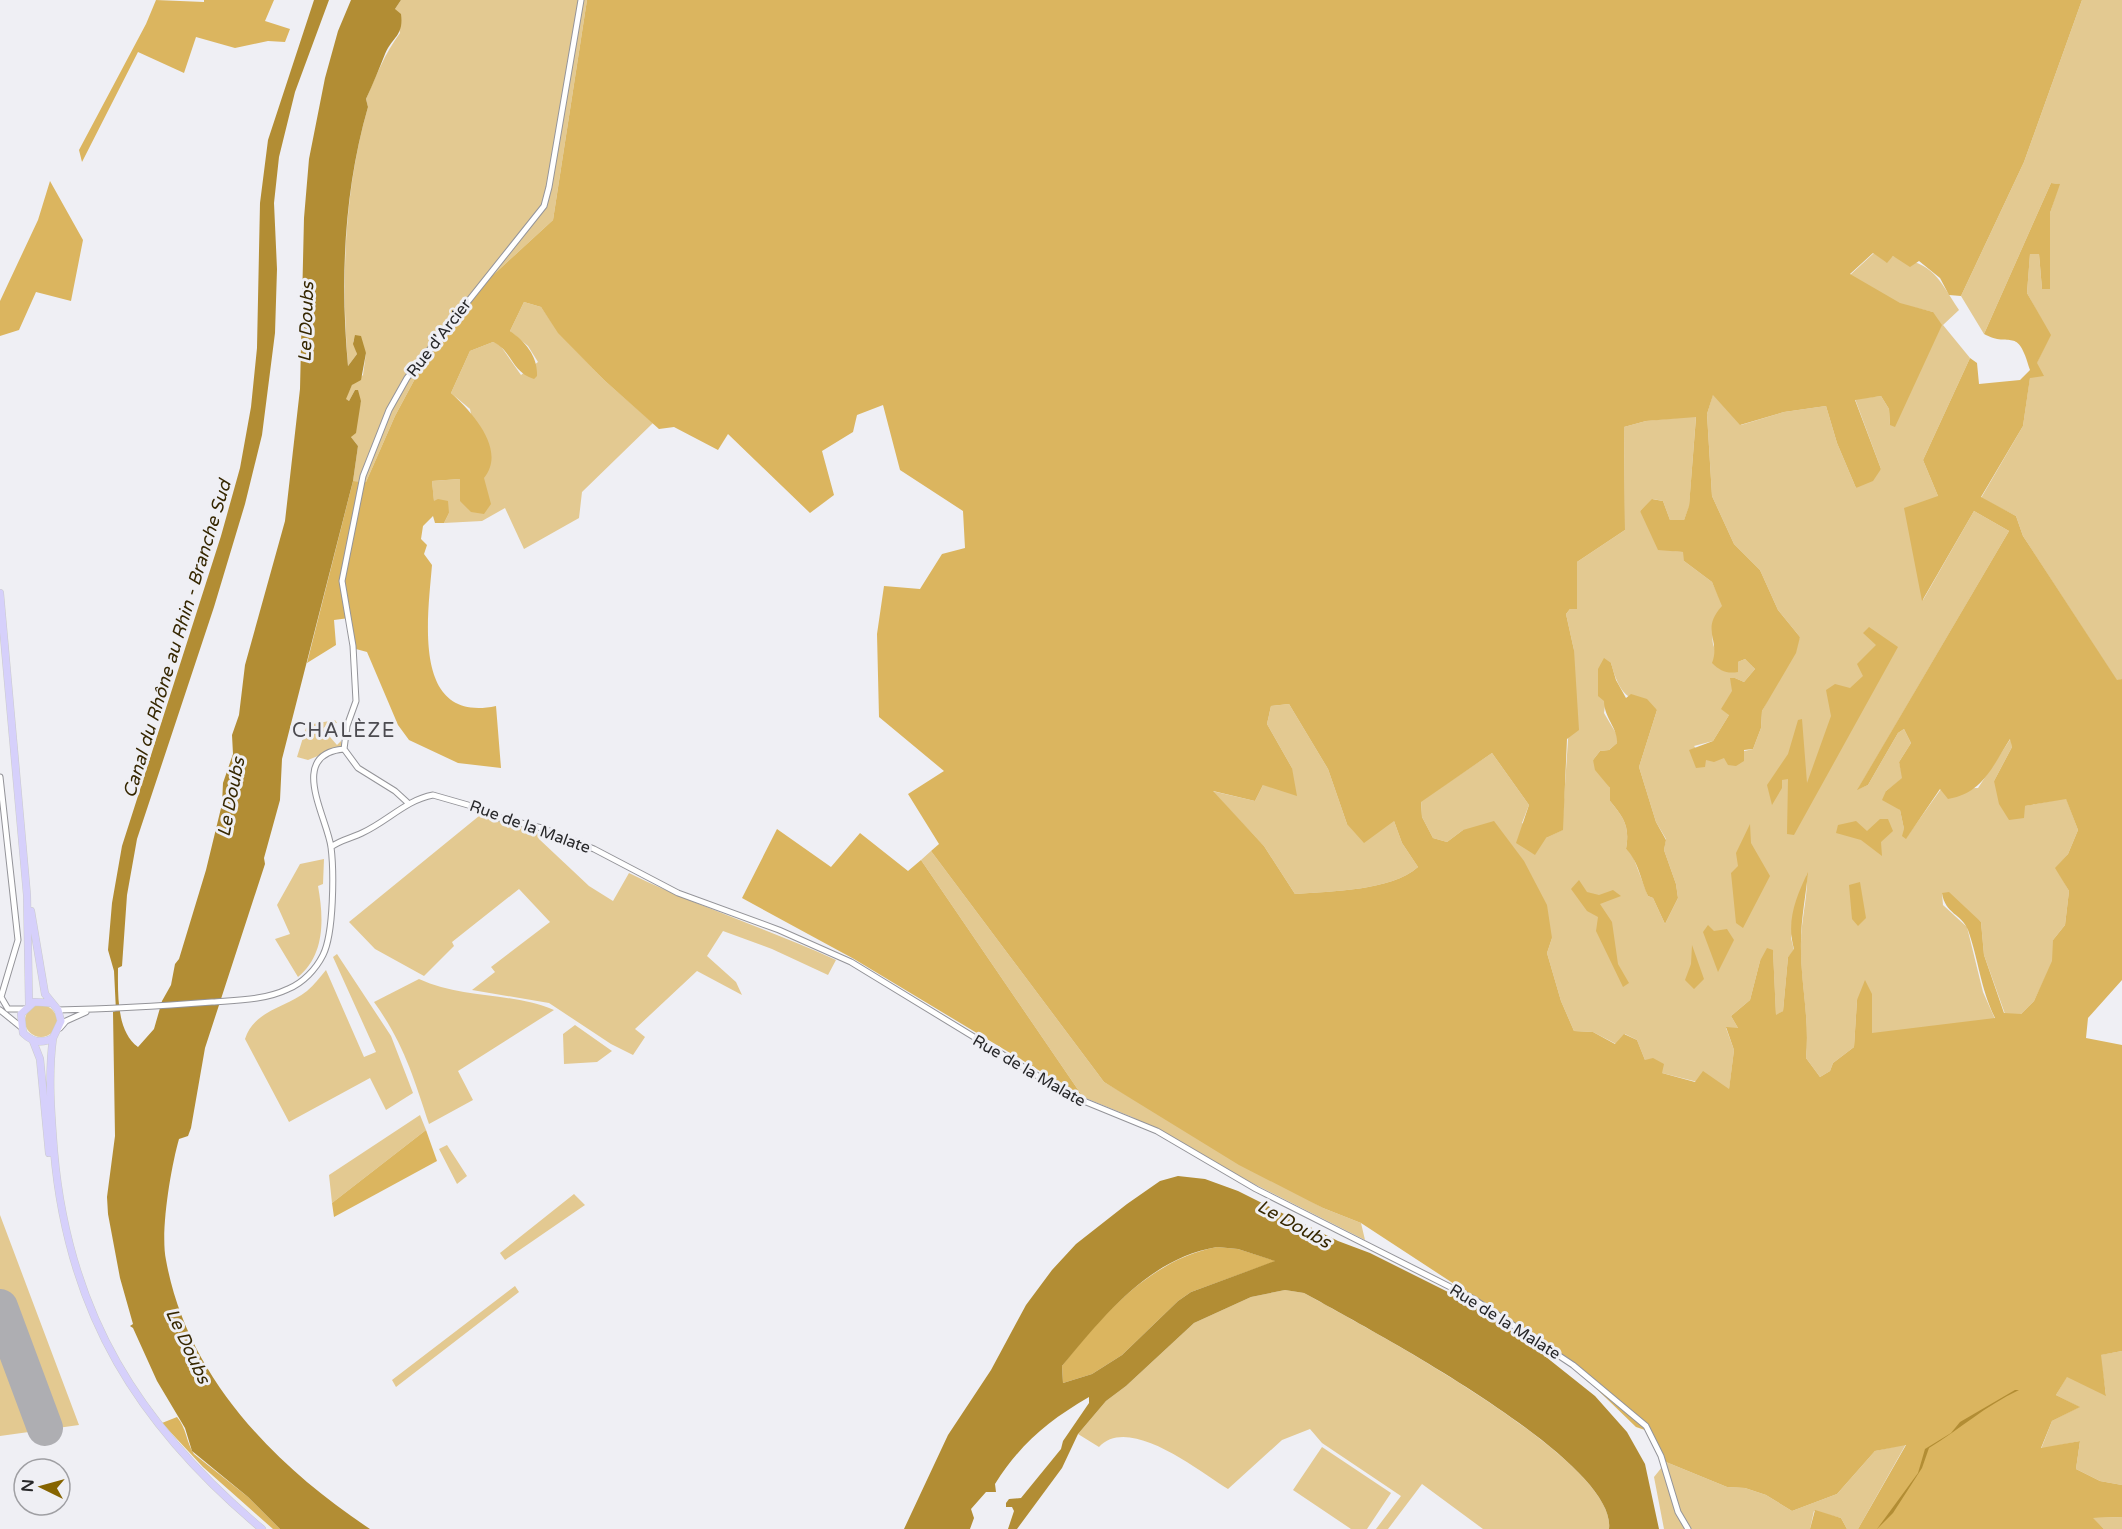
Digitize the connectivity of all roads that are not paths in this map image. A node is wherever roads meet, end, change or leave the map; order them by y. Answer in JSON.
{"nodes":[{"id":1,"x":581,"y":0,"type":"edge"},
{"id":2,"x":0,"y":593,"type":"edge"},
{"id":3,"x":344,"y":749,"type":"junction"},
{"id":4,"x":0,"y":777,"type":"edge"},
{"id":5,"x":407,"y":802,"type":"junction"},
{"id":6,"x":331,"y":847,"type":"junction"},
{"id":7,"x":27,"y":895,"type":"junction"},
{"id":8,"x":9,"y":969,"type":"junction"},
{"id":9,"x":0,"y":986,"type":"edge"},
{"id":10,"x":51,"y":1003,"type":"junction"},
{"id":11,"x":27,"y":1006,"type":"junction"},
{"id":12,"x":91,"y":1009,"type":"junction"},
{"id":13,"x":0,"y":1010,"type":"edge"},
{"id":14,"x":58,"y":1010,"type":"junction"},
{"id":15,"x":21,"y":1027,"type":"junction"},
{"id":16,"x":60,"y":1028,"type":"junction"},
{"id":17,"x":53,"y":1038,"type":"junction"},
{"id":18,"x":33,"y":1041,"type":"junction"},
{"id":19,"x":256,"y":1529,"type":"edge"},
{"id":20,"x":262,"y":1529,"type":"edge"},
{"id":21,"x":1688,"y":1529,"type":"edge"}],
"edges":[{"from":1,"to":3,"type":"street","name":"Rue d'Arcier"},
{"from":2,"to":7,"type":"main road"},
{"from":3,"to":5,"type":"street"},
{"from":3,"to":6,"type":"street"},
{"from":4,"to":8,"type":"street"},
{"from":5,"to":6,"type":"street"},
{"from":5,"to":21,"type":"street","name":"Rue de la Malate"},
{"from":6,"to":12,"type":"street"},
{"from":7,"to":10,"type":"main road"},
{"from":7,"to":11,"type":"main road"},
{"from":8,"to":9,"type":"street"},
{"from":8,"to":11,"type":"street"},
{"from":10,"to":11,"type":"main road"},
{"from":10,"to":14,"type":"main road"},
{"from":11,"to":15,"type":"main road"},
{"from":12,"to":14,"type":"street"},
{"from":12,"to":16,"type":"street"},
{"from":13,"to":15,"type":"street"},
{"from":14,"to":16,"type":"main road"},
{"from":15,"to":18,"type":"main road"},
{"from":16,"to":17,"type":"main road"},
{"from":17,"to":18,"type":"main road"},
{"from":17,"to":20,"type":"main road"},
{"from":18,"to":19,"type":"main road"}]}
